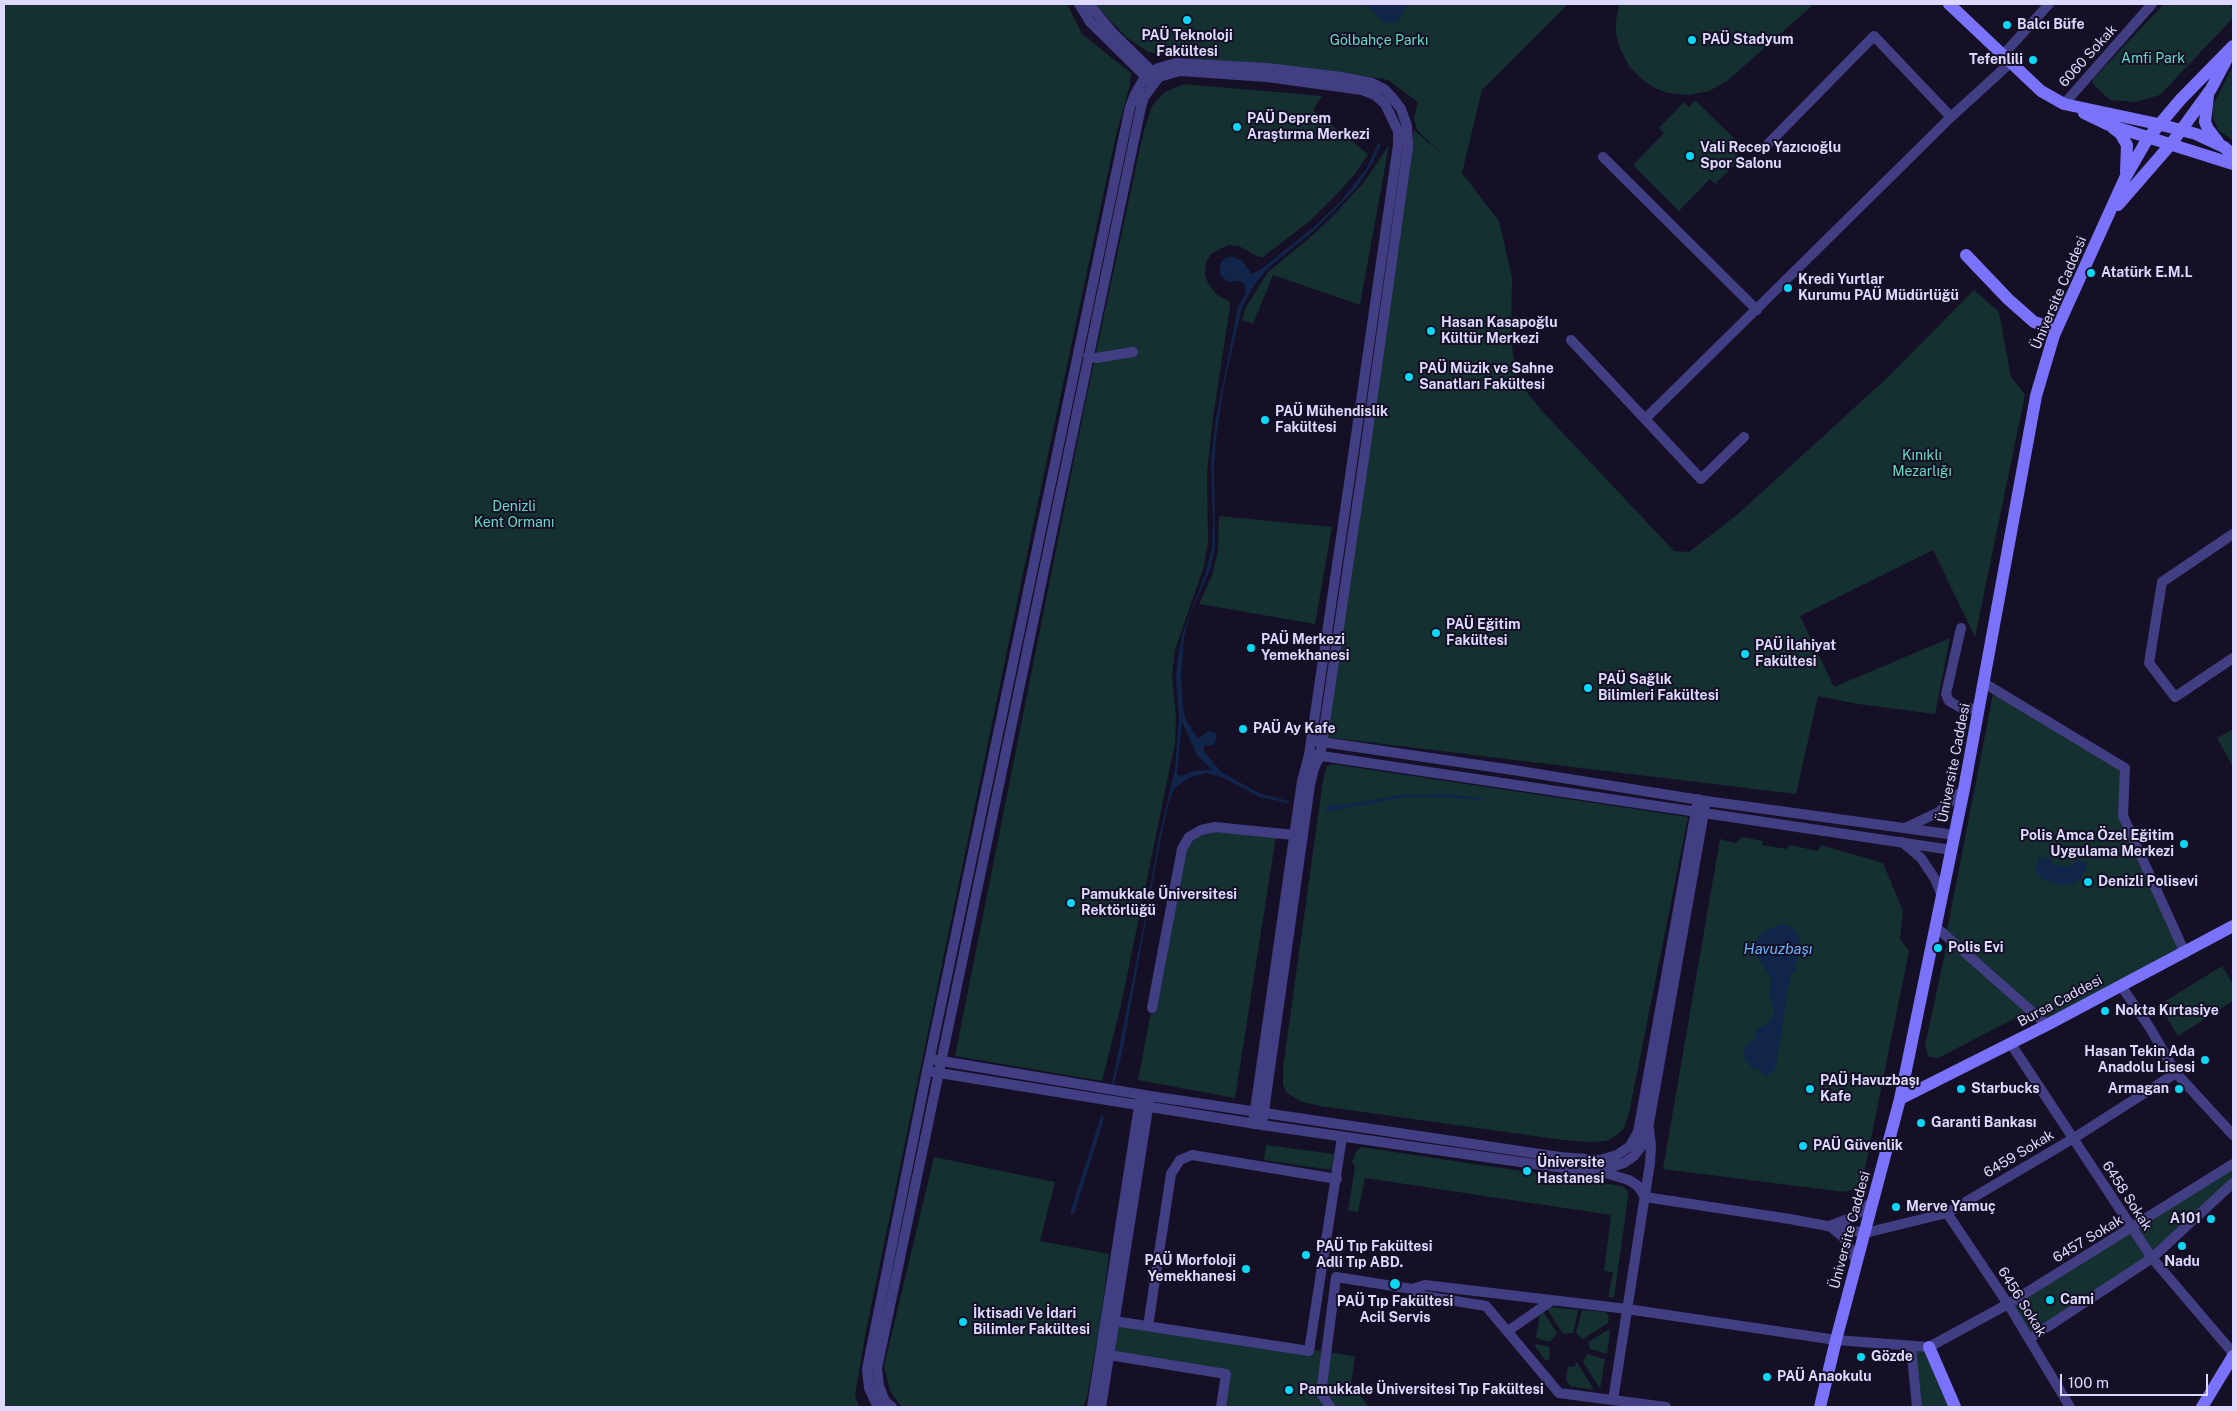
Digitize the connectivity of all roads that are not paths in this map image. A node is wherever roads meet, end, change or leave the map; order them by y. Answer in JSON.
{"nodes":[{"id":1,"x":1079,"y":4,"type":"edge"},
{"id":2,"x":1089,"y":4,"type":"edge"},
{"id":3,"x":1949,"y":4,"type":"edge"},
{"id":4,"x":2049,"y":4,"type":"edge"},
{"id":5,"x":2152,"y":4,"type":"edge"},
{"id":6,"x":2232,"y":47,"type":"edge"},
{"id":7,"x":2006,"y":59,"type":"junction"},
{"id":8,"x":1152,"y":77,"type":"junction"},
{"id":9,"x":2211,"y":89,"type":"junction"},
{"id":10,"x":2064,"y":104,"type":"junction"},
{"id":11,"x":1951,"y":117,"type":"junction"},
{"id":12,"x":2158,"y":124,"type":"junction"},
{"id":13,"x":2109,"y":125,"type":"junction"},
{"id":14,"x":2181,"y":130,"type":"junction"},
{"id":15,"x":2148,"y":138,"type":"junction"},
{"id":16,"x":1769,"y":143,"type":"dead end"},
{"id":17,"x":2171,"y":144,"type":"junction"},
{"id":18,"x":2229,"y":151,"type":"edge"},
{"id":19,"x":2209,"y":156,"type":"junction"},
{"id":20,"x":1603,"y":157,"type":"dead end"},
{"id":21,"x":2233,"y":164,"type":"edge"},
{"id":22,"x":2152,"y":168,"type":"junction"},
{"id":23,"x":2125,"y":178,"type":"junction"},
{"id":24,"x":2111,"y":213,"type":"junction"},
{"id":25,"x":1966,"y":255,"type":"dead end"},
{"id":26,"x":1757,"y":310,"type":"junction"},
{"id":27,"x":2056,"y":329,"type":"junction"},
{"id":28,"x":1571,"y":340,"type":"dead end"},
{"id":29,"x":1133,"y":352,"type":"dead end"},
{"id":30,"x":1088,"y":356,"type":"junction"},
{"id":31,"x":1365,"y":362,"type":"junction"},
{"id":32,"x":1376,"y":364,"type":"junction"},
{"id":33,"x":1645,"y":419,"type":"junction"},
{"id":34,"x":1744,"y":436,"type":"dead end"},
{"id":35,"x":2233,"y":534,"type":"edge"},
{"id":36,"x":1961,"y":628,"type":"dead end"},
{"id":37,"x":2233,"y":658,"type":"edge"},
{"id":38,"x":1984,"y":683,"type":"junction"},
{"id":39,"x":1979,"y":709,"type":"junction"},
{"id":40,"x":1311,"y":741,"type":"junction"},
{"id":41,"x":1322,"y":742,"type":"junction"},
{"id":42,"x":1309,"y":755,"type":"junction"},
{"id":43,"x":1320,"y":756,"type":"junction"},
{"id":44,"x":1964,"y":789,"type":"junction"},
{"id":45,"x":1702,"y":800,"type":"junction"},
{"id":46,"x":1700,"y":812,"type":"junction"},
{"id":47,"x":1904,"y":828,"type":"junction"},
{"id":48,"x":1294,"y":835,"type":"junction"},
{"id":49,"x":1955,"y":835,"type":"junction"},
{"id":50,"x":1902,"y":842,"type":"junction"},
{"id":51,"x":1952,"y":850,"type":"junction"},
{"id":52,"x":1943,"y":896,"type":"junction"},
{"id":53,"x":2233,"y":926,"type":"edge"},
{"id":54,"x":1936,"y":927,"type":"junction"},
{"id":55,"x":2185,"y":953,"type":"junction"},
{"id":56,"x":2121,"y":986,"type":"junction"},
{"id":57,"x":1152,"y":1008,"type":"dead end"},
{"id":58,"x":2047,"y":1025,"type":"junction"},
{"id":59,"x":2011,"y":1044,"type":"junction"},
{"id":60,"x":930,"y":1059,"type":"junction"},
{"id":61,"x":941,"y":1062,"type":"junction"},
{"id":62,"x":927,"y":1071,"type":"junction"},
{"id":63,"x":938,"y":1073,"type":"junction"},
{"id":64,"x":2176,"y":1073,"type":"junction"},
{"id":65,"x":1145,"y":1096,"type":"junction"},
{"id":66,"x":1900,"y":1099,"type":"junction"},
{"id":67,"x":1143,"y":1107,"type":"junction"},
{"id":68,"x":1260,"y":1113,"type":"junction"},
{"id":69,"x":1258,"y":1125,"type":"junction"},
{"id":70,"x":1648,"y":1129,"type":"dead end"},
{"id":71,"x":2233,"y":1135,"type":"edge"},
{"id":72,"x":1342,"y":1137,"type":"junction"},
{"id":73,"x":2074,"y":1138,"type":"junction"},
{"id":74,"x":2233,"y":1164,"type":"edge"},
{"id":75,"x":1598,"y":1171,"type":"junction"},
{"id":76,"x":1337,"y":1179,"type":"junction"},
{"id":77,"x":2233,"y":1183,"type":"edge"},
{"id":78,"x":1644,"y":1197,"type":"junction"},
{"id":79,"x":1873,"y":1201,"type":"junction"},
{"id":80,"x":1947,"y":1213,"type":"junction"},
{"id":81,"x":1829,"y":1226,"type":"junction"},
{"id":82,"x":2132,"y":1228,"type":"junction"},
{"id":83,"x":1865,"y":1233,"type":"junction"},
{"id":84,"x":2152,"y":1258,"type":"junction"},
{"id":85,"x":1857,"y":1262,"type":"junction"},
{"id":86,"x":1412,"y":1289,"type":"junction"},
{"id":87,"x":1551,"y":1301,"type":"junction"},
{"id":88,"x":2008,"y":1304,"type":"junction"},
{"id":89,"x":1626,"y":1310,"type":"junction"},
{"id":90,"x":1114,"y":1321,"type":"junction"},
{"id":91,"x":1148,"y":1326,"type":"junction"},
{"id":92,"x":1508,"y":1332,"type":"junction"},
{"id":93,"x":2029,"y":1339,"type":"junction"},
{"id":94,"x":1836,"y":1340,"type":"junction"},
{"id":95,"x":1911,"y":1347,"type":"junction"},
{"id":96,"x":1929,"y":1347,"type":"junction"},
{"id":97,"x":2233,"y":1354,"type":"edge"},
{"id":98,"x":1109,"y":1355,"type":"junction"},
{"id":99,"x":1613,"y":1400,"type":"junction"},
{"id":100,"x":878,"y":1407,"type":"edge"},
{"id":101,"x":892,"y":1407,"type":"edge"},
{"id":102,"x":1092,"y":1407,"type":"edge"},
{"id":103,"x":1101,"y":1407,"type":"edge"},
{"id":104,"x":1221,"y":1407,"type":"edge"},
{"id":105,"x":1330,"y":1407,"type":"edge"},
{"id":106,"x":1666,"y":1407,"type":"edge"},
{"id":107,"x":1820,"y":1407,"type":"edge"},
{"id":108,"x":1917,"y":1407,"type":"edge"},
{"id":109,"x":1955,"y":1407,"type":"edge"},
{"id":110,"x":2070,"y":1407,"type":"edge"},
{"id":111,"x":2202,"y":1407,"type":"edge"}],
"edges":[{"from":1,"to":8,"type":"street"},
{"from":2,"to":8,"type":"street"},
{"from":3,"to":7,"type":"main road"},
{"from":4,"to":7,"type":"street"},
{"from":5,"to":10,"type":"street","name":"6060 Sokak"},
{"from":6,"to":9,"type":"main road"},
{"from":6,"to":12,"type":"main road","name":"Üniversite Caddesi"},
{"from":7,"to":10,"type":"main road"},
{"from":7,"to":11,"type":"street"},
{"from":8,"to":30,"type":"street"},
{"from":8,"to":31,"type":"street"},
{"from":8,"to":32,"type":"street"},
{"from":8,"to":60,"type":"street"},
{"from":9,"to":14,"type":"main road"},
{"from":9,"to":18,"type":"main road"},
{"from":10,"to":12,"type":"main road"},
{"from":10,"to":13,"type":"main road"},
{"from":11,"to":16,"type":"street"},
{"from":11,"to":26,"type":"street"},
{"from":12,"to":14,"type":"main road"},
{"from":12,"to":15,"type":"main road","name":"Üniversite Caddesi"},
{"from":13,"to":15,"type":"main road"},
{"from":13,"to":23,"type":"main road"},
{"from":14,"to":17,"type":"main road"},
{"from":14,"to":18,"type":"main road"},
{"from":15,"to":17,"type":"main road"},
{"from":15,"to":23,"type":"main road","name":"Üniversite Caddesi"},
{"from":17,"to":19,"type":"main road"},
{"from":17,"to":22,"type":"main road"},
{"from":19,"to":21,"type":"main road"},
{"from":19,"to":22,"type":"main road"},
{"from":20,"to":26,"type":"street"},
{"from":22,"to":24,"type":"main road"},
{"from":23,"to":24,"type":"main road","name":"Üniversite Caddesi"},
{"from":24,"to":27,"type":"main road","name":"Üniversite Caddesi"},
{"from":25,"to":27,"type":"main road"},
{"from":26,"to":33,"type":"street"},
{"from":27,"to":38,"type":"main road","name":"Üniversite Caddesi"},
{"from":28,"to":33,"type":"street"},
{"from":29,"to":30,"type":"street"},
{"from":30,"to":61,"type":"street"},
{"from":31,"to":32,"type":"street"},
{"from":31,"to":40,"type":"street"},
{"from":32,"to":41,"type":"street"},
{"from":33,"to":34,"type":"street"},
{"from":35,"to":37,"type":"street"},
{"from":36,"to":39,"type":"street"},
{"from":38,"to":39,"type":"main road","name":"Üniversite Caddesi"},
{"from":38,"to":55,"type":"street"},
{"from":39,"to":44,"type":"main road","name":"Üniversite Caddesi"},
{"from":40,"to":41,"type":"street"},
{"from":40,"to":42,"type":"street"},
{"from":41,"to":43,"type":"street"},
{"from":41,"to":45,"type":"street"},
{"from":42,"to":43,"type":"street"},
{"from":42,"to":48,"type":"street"},
{"from":43,"to":46,"type":"street"},
{"from":43,"to":68,"type":"street"},
{"from":44,"to":47,"type":"street"},
{"from":44,"to":49,"type":"main road","name":"Üniversite Caddesi"},
{"from":45,"to":46,"type":"street"},
{"from":45,"to":47,"type":"street"},
{"from":46,"to":50,"type":"street"},
{"from":46,"to":68,"type":"street"},
{"from":46,"to":75,"type":"street"},
{"from":47,"to":49,"type":"street"},
{"from":48,"to":57,"type":"street"},
{"from":48,"to":68,"type":"street"},
{"from":49,"to":51,"type":"main road","name":"Üniversite Caddesi"},
{"from":50,"to":51,"type":"street"},
{"from":50,"to":52,"type":"street"},
{"from":51,"to":52,"type":"main road","name":"Üniversite Caddesi"},
{"from":52,"to":54,"type":"main road","name":"Üniversite Caddesi"},
{"from":53,"to":55,"type":"main road","name":"Bursa Caddesi"},
{"from":54,"to":58,"type":"street"},
{"from":54,"to":66,"type":"main road","name":"Üniversite Caddesi"},
{"from":55,"to":56,"type":"main road","name":"Bursa Caddesi"},
{"from":56,"to":58,"type":"main road","name":"Bursa Caddesi"},
{"from":56,"to":64,"type":"street"},
{"from":58,"to":59,"type":"main road","name":"Bursa Caddesi"},
{"from":59,"to":66,"type":"main road","name":"Bursa Caddesi"},
{"from":59,"to":73,"type":"street","name":"6458 Sokak"},
{"from":60,"to":61,"type":"street"},
{"from":60,"to":62,"type":"street"},
{"from":61,"to":63,"type":"street"},
{"from":61,"to":65,"type":"street"},
{"from":62,"to":63,"type":"street"},
{"from":62,"to":100,"type":"street"},
{"from":63,"to":67,"type":"street"},
{"from":63,"to":101,"type":"street"},
{"from":64,"to":71,"type":"street"},
{"from":64,"to":73,"type":"street","name":"6459 Sokak"},
{"from":65,"to":67,"type":"street"},
{"from":65,"to":68,"type":"street"},
{"from":66,"to":79,"type":"main road","name":"Üniversite Caddesi"},
{"from":67,"to":69,"type":"street"},
{"from":67,"to":90,"type":"street"},
{"from":67,"to":102,"type":"street"},
{"from":68,"to":69,"type":"street"},
{"from":69,"to":72,"type":"street"},
{"from":70,"to":78,"type":"street"},
{"from":72,"to":75,"type":"street"},
{"from":72,"to":76,"type":"street"},
{"from":73,"to":80,"type":"street","name":"6459 Sokak"},
{"from":73,"to":82,"type":"street","name":"6458 Sokak"},
{"from":74,"to":82,"type":"street","name":"6457 Sokak"},
{"from":75,"to":78,"type":"street"},
{"from":76,"to":91,"type":"street"},
{"from":76,"to":91,"type":"street"},
{"from":77,"to":84,"type":"street"},
{"from":78,"to":81,"type":"street"},
{"from":78,"to":89,"type":"street"},
{"from":79,"to":81,"type":"street"},
{"from":79,"to":83,"type":"main road","name":"Üniversite Caddesi"},
{"from":80,"to":83,"type":"street","name":"6459 Sokak"},
{"from":80,"to":88,"type":"street","name":"6456 Sokak"},
{"from":81,"to":83,"type":"street"},
{"from":81,"to":85,"type":"street"},
{"from":82,"to":84,"type":"street","name":"6458 Sokak"},
{"from":82,"to":88,"type":"street","name":"6457 Sokak"},
{"from":83,"to":85,"type":"main road","name":"Üniversite Caddesi"},
{"from":84,"to":93,"type":"street"},
{"from":84,"to":97,"type":"street","name":"6458 Sokak"},
{"from":85,"to":94,"type":"main road","name":"Üniversite Caddesi"},
{"from":86,"to":87,"type":"street"},
{"from":86,"to":92,"type":"street"},
{"from":86,"to":105,"type":"street"},
{"from":87,"to":89,"type":"street"},
{"from":87,"to":92,"type":"street"},
{"from":88,"to":93,"type":"street","name":"6456 Sokak"},
{"from":88,"to":96,"type":"street","name":"6457 Sokak"},
{"from":89,"to":94,"type":"street"},
{"from":89,"to":99,"type":"street"},
{"from":90,"to":91,"type":"street"},
{"from":90,"to":98,"type":"street"},
{"from":92,"to":99,"type":"street"},
{"from":93,"to":110,"type":"street","name":"6456 Sokak"},
{"from":94,"to":95,"type":"street"},
{"from":94,"to":107,"type":"main road","name":"Üniversite Caddesi"},
{"from":95,"to":96,"type":"street"},
{"from":95,"to":108,"type":"street"},
{"from":96,"to":109,"type":"main road"},
{"from":97,"to":111,"type":"main road"},
{"from":98,"to":103,"type":"street"},
{"from":98,"to":104,"type":"street"},
{"from":99,"to":106,"type":"street"}]}
